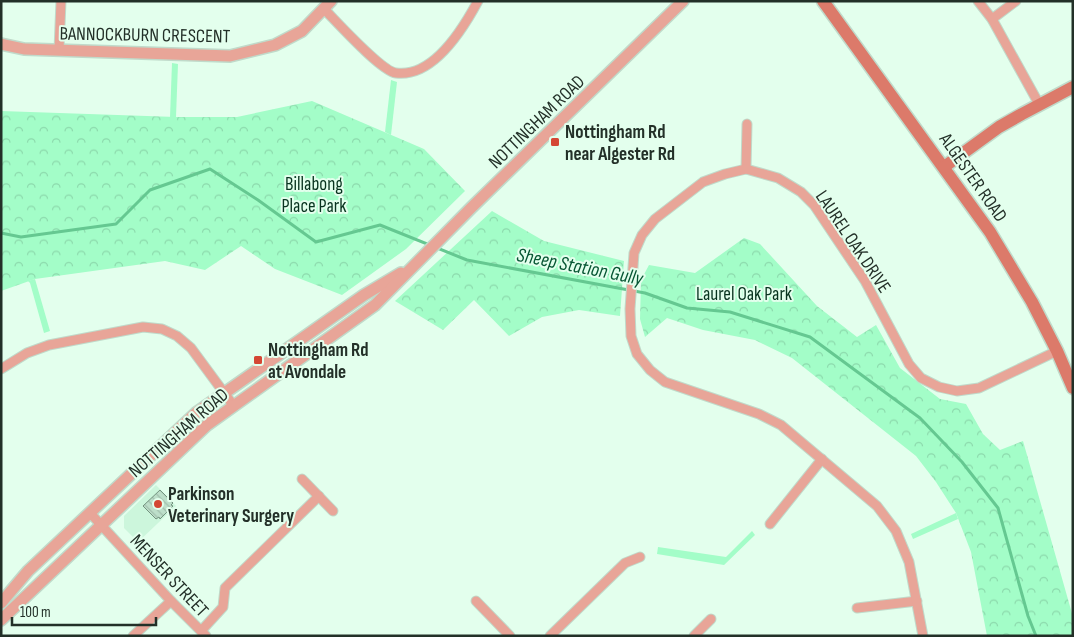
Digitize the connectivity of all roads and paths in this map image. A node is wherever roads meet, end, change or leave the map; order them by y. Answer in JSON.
{"nodes":[{"id":1,"x":61,"y":1,"type":"edge"},
{"id":2,"x":478,"y":1,"type":"edge"},
{"id":3,"x":683,"y":1,"type":"edge"},
{"id":4,"x":823,"y":1,"type":"edge"},
{"id":5,"x":978,"y":1,"type":"edge"},
{"id":6,"x":1016,"y":1,"type":"edge"},
{"id":7,"x":327,"y":5,"type":"edge"},
{"id":8,"x":992,"y":19,"type":"junction"},
{"id":9,"x":1,"y":44,"type":"edge"},
{"id":10,"x":59,"y":50,"type":"junction"},
{"id":11,"x":1073,"y":87,"type":"edge"},
{"id":12,"x":1040,"y":104,"type":"junction"},
{"id":13,"x":747,"y":124,"type":"dead end"},
{"id":14,"x":944,"y":167,"type":"junction"},
{"id":15,"x":746,"y":169,"type":"junction"},
{"id":16,"x":413,"y":266,"type":"junction"},
{"id":17,"x":1057,"y":351,"type":"junction"},
{"id":18,"x":1,"y":369,"type":"edge"},
{"id":19,"x":1073,"y":388,"type":"edge"},
{"id":20,"x":224,"y":393,"type":"junction"},
{"id":21,"x":233,"y":405,"type":"junction"},
{"id":22,"x":822,"y":459,"type":"junction"},
{"id":23,"x":302,"y":479,"type":"dead end"},
{"id":24,"x":319,"y":496,"type":"junction"},
{"id":25,"x":333,"y":511,"type":"dead end"},
{"id":26,"x":91,"y":514,"type":"junction"},
{"id":27,"x":770,"y":524,"type":"dead end"},
{"id":28,"x":101,"y":525,"type":"junction"},
{"id":29,"x":640,"y":557,"type":"dead end"},
{"id":30,"x":171,"y":601,"type":"junction"},
{"id":31,"x":476,"y":601,"type":"dead end"},
{"id":32,"x":917,"y":601,"type":"junction"},
{"id":33,"x":1,"y":603,"type":"edge"},
{"id":34,"x":857,"y":608,"type":"dead end"},
{"id":35,"x":711,"y":619,"type":"dead end"},
{"id":36,"x":1,"y":620,"type":"edge"},
{"id":37,"x":203,"y":633,"type":"edge"},
{"id":38,"x":133,"y":636,"type":"edge"},
{"id":39,"x":510,"y":636,"type":"edge"},
{"id":40,"x":550,"y":636,"type":"edge"},
{"id":41,"x":694,"y":636,"type":"edge"},
{"id":42,"x":923,"y":636,"type":"edge"}],
"edges":[{"from":1,"to":10,"type":"street"},
{"from":2,"to":7,"type":"street"},
{"from":3,"to":16,"type":"street","name":"NOTTINGHAM ROAD"},
{"from":4,"to":14,"type":"main road","name":"ALGESTER ROAD"},
{"from":5,"to":8,"type":"street"},
{"from":6,"to":8,"type":"street"},
{"from":7,"to":10,"type":"street","name":"BANNOCKBURN CRESCENT"},
{"from":8,"to":12,"type":"street"},
{"from":9,"to":10,"type":"street","name":"BANNOCKBURN CRESCENT"},
{"from":11,"to":12,"type":"main road"},
{"from":12,"to":14,"type":"main road"},
{"from":13,"to":15,"type":"street"},
{"from":14,"to":17,"type":"main road","name":"ALGESTER ROAD"},
{"from":15,"to":17,"type":"street","name":"LAUREL OAK DRIVE"},
{"from":15,"to":22,"type":"street","name":"LAUREL OAK DRIVE"},
{"from":16,"to":20,"type":"street","name":"NOTTINGHAM ROAD"},
{"from":16,"to":21,"type":"street","name":"NOTTINGHAM ROAD"},
{"from":17,"to":19,"type":"main road","name":"ALGESTER ROAD"},
{"from":18,"to":20,"type":"street"},
{"from":20,"to":21,"type":"street"},
{"from":20,"to":26,"type":"street","name":"NOTTINGHAM ROAD"},
{"from":21,"to":28,"type":"street","name":"NOTTINGHAM ROAD"},
{"from":22,"to":27,"type":"street"},
{"from":22,"to":32,"type":"street","name":"LAUREL OAK DRIVE"},
{"from":23,"to":24,"type":"street"},
{"from":24,"to":25,"type":"street"},
{"from":24,"to":37,"type":"street"},
{"from":26,"to":28,"type":"street","name":"MENSER STREET"},
{"from":26,"to":33,"type":"street","name":"NOTTINGHAM ROAD"},
{"from":28,"to":30,"type":"street","name":"MENSER STREET"},
{"from":28,"to":36,"type":"street","name":"NOTTINGHAM ROAD"},
{"from":29,"to":40,"type":"street"},
{"from":30,"to":37,"type":"street","name":"MENSER STREET"},
{"from":30,"to":38,"type":"street"},
{"from":31,"to":39,"type":"street"},
{"from":32,"to":34,"type":"street"},
{"from":32,"to":42,"type":"street","name":"LAUREL OAK DRIVE"},
{"from":35,"to":41,"type":"street"}]}
